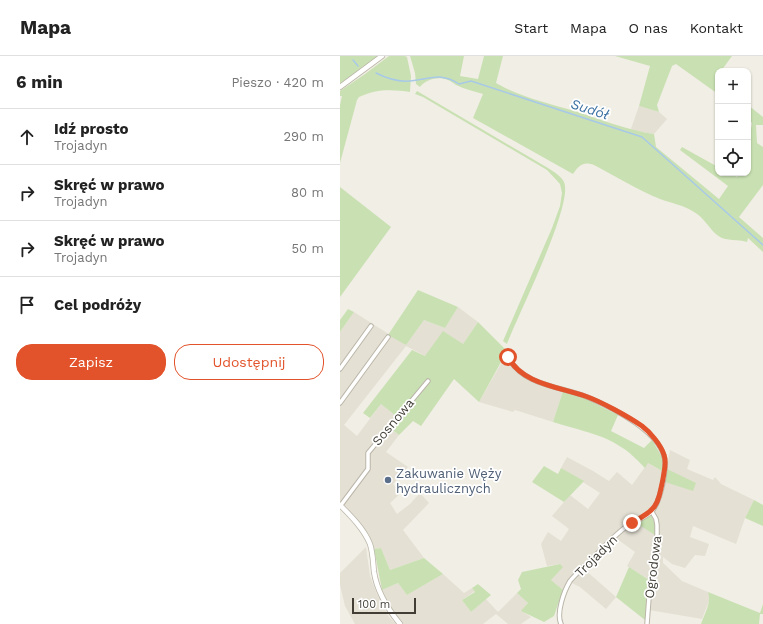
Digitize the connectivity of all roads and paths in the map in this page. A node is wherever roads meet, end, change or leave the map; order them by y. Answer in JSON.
{"nodes":[{"id":1,"x":382,"y":56,"type":"edge"},
{"id":2,"x":340,"y":87,"type":"edge"},
{"id":3,"x":371,"y":326,"type":"dead end"},
{"id":4,"x":388,"y":337,"type":"dead end"},
{"id":5,"x":508,"y":357,"type":"dead end"},
{"id":6,"x":340,"y":369,"type":"edge"},
{"id":7,"x":428,"y":381,"type":"dead end"},
{"id":8,"x":340,"y":403,"type":"edge"},
{"id":9,"x":340,"y":505,"type":"edge"},
{"id":10,"x":652,"y":512,"type":"junction"},
{"id":11,"x":400,"y":624,"type":"edge"},
{"id":12,"x":560,"y":624,"type":"edge"},
{"id":13,"x":647,"y":624,"type":"edge"}],
"edges":[{"from":1,"to":2,"type":"street"},
{"from":3,"to":6,"type":"street"},
{"from":4,"to":8,"type":"street"},
{"from":5,"to":10,"type":"street"},
{"from":7,"to":9,"type":"street","name":"Sosnowa"},
{"from":9,"to":11,"type":"street"},
{"from":10,"to":12,"type":"street","name":"Trojadyn"},
{"from":10,"to":13,"type":"street","name":"Ogrodowa"}]}
